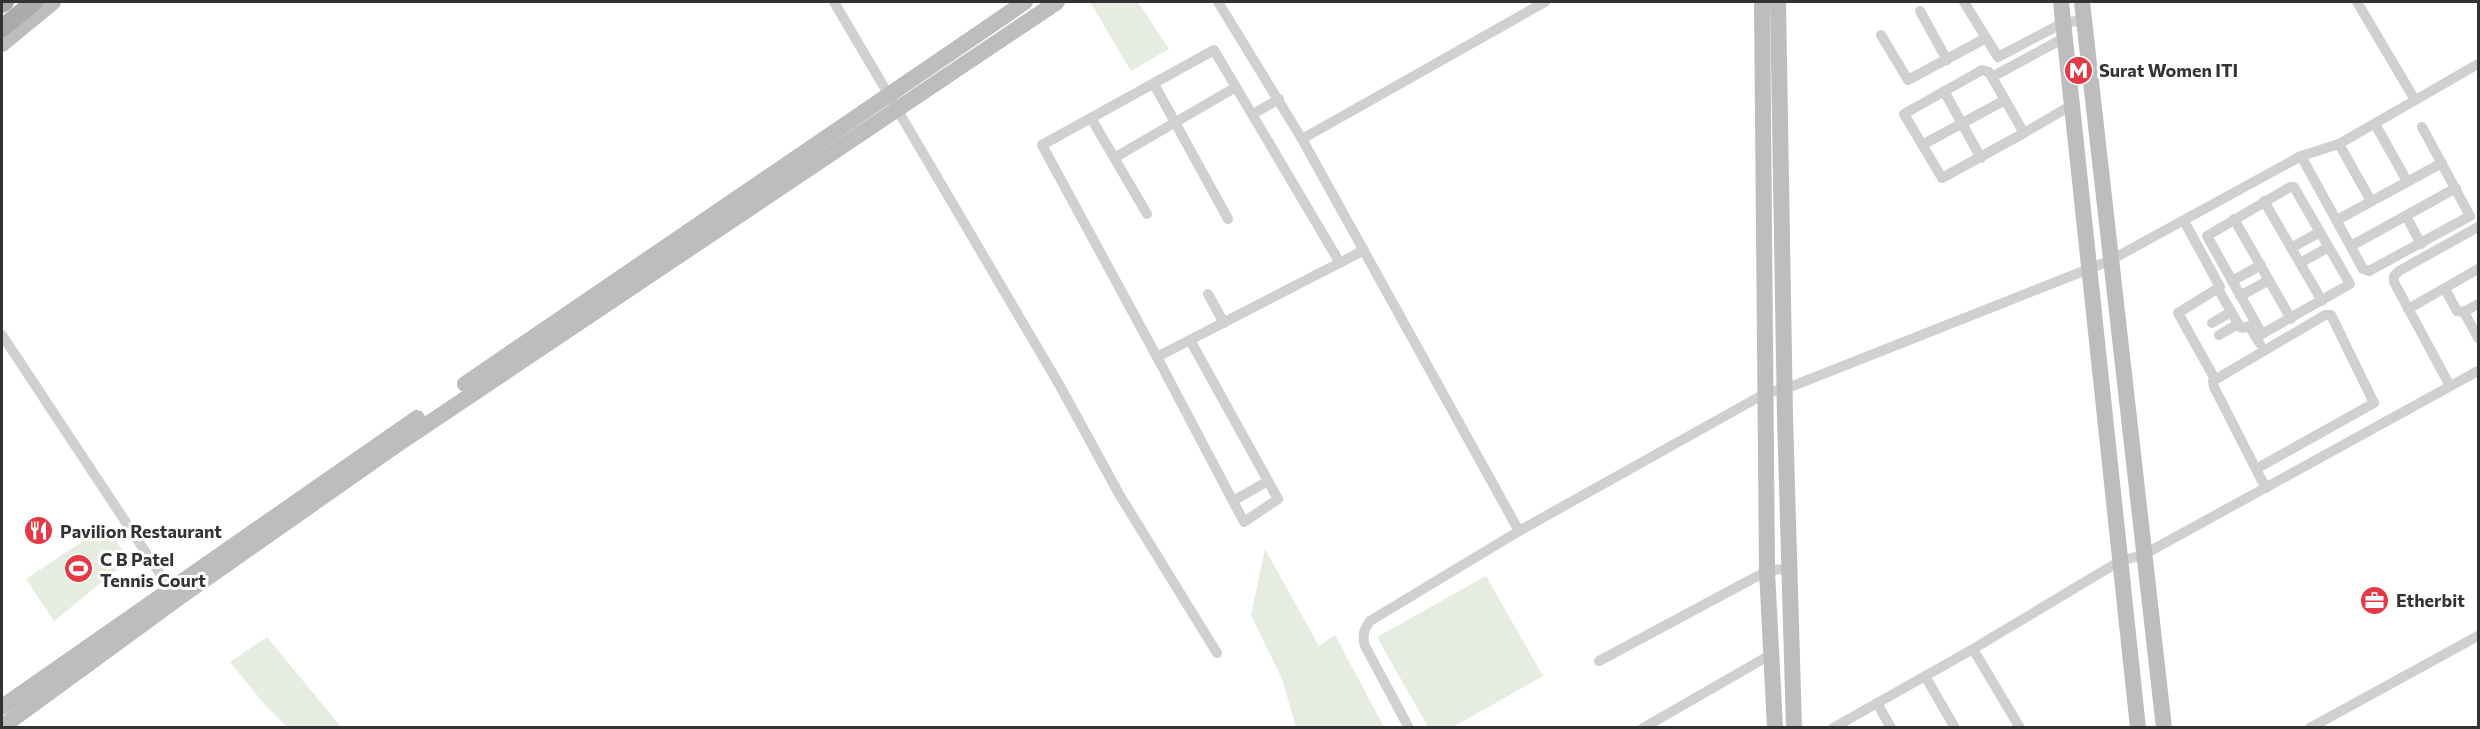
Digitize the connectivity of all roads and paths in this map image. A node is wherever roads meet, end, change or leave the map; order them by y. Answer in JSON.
{"nodes":[{"id":1,"x":34,"y":2,"type":"edge"},
{"id":2,"x":53,"y":2,"type":"edge"},
{"id":3,"x":834,"y":2,"type":"edge"},
{"id":4,"x":1025,"y":2,"type":"edge"},
{"id":5,"x":1057,"y":2,"type":"edge"},
{"id":6,"x":1218,"y":2,"type":"edge"},
{"id":7,"x":1545,"y":2,"type":"edge"},
{"id":8,"x":1762,"y":2,"type":"edge"},
{"id":9,"x":1778,"y":2,"type":"edge"},
{"id":10,"x":1964,"y":2,"type":"edge"},
{"id":11,"x":2061,"y":2,"type":"edge"},
{"id":12,"x":2082,"y":2,"type":"edge"},
{"id":13,"x":2357,"y":2,"type":"edge"},
{"id":14,"x":1920,"y":11,"type":"dead end"},
{"id":15,"x":2083,"y":20,"type":"junction"},
{"id":16,"x":2,"y":28,"type":"edge"},
{"id":17,"x":2064,"y":30,"type":"junction"},
{"id":18,"x":1881,"y":35,"type":"dead end"},
{"id":19,"x":1986,"y":39,"type":"junction"},
{"id":20,"x":2,"y":44,"type":"edge"},
{"id":21,"x":1947,"y":60,"type":"junction"},
{"id":22,"x":2478,"y":64,"type":"edge"},
{"id":23,"x":1992,"y":77,"type":"junction"},
{"id":24,"x":1154,"y":84,"type":"junction"},
{"id":25,"x":1236,"y":87,"type":"junction"},
{"id":26,"x":1944,"y":91,"type":"junction"},
{"id":27,"x":888,"y":94,"type":"junction"},
{"id":28,"x":1279,"y":99,"type":"junction"},
{"id":29,"x":2005,"y":100,"type":"junction"},
{"id":30,"x":2415,"y":100,"type":"junction"},
{"id":31,"x":2072,"y":105,"type":"junction"},
{"id":32,"x":897,"y":110,"type":"junction"},
{"id":33,"x":1253,"y":114,"type":"junction"},
{"id":34,"x":1091,"y":118,"type":"junction"},
{"id":35,"x":1175,"y":122,"type":"junction"},
{"id":36,"x":1962,"y":123,"type":"junction"},
{"id":37,"x":2374,"y":124,"type":"junction"},
{"id":38,"x":2422,"y":127,"type":"dead end"},
{"id":39,"x":2024,"y":133,"type":"junction"},
{"id":40,"x":1302,"y":139,"type":"junction"},
{"id":41,"x":2339,"y":144,"type":"junction"},
{"id":42,"x":1922,"y":145,"type":"junction"},
{"id":43,"x":2301,"y":156,"type":"junction"},
{"id":44,"x":1114,"y":158,"type":"junction"},
{"id":45,"x":1982,"y":158,"type":"junction"},
{"id":46,"x":2442,"y":163,"type":"junction"},
{"id":47,"x":2100,"y":178,"type":"junction"},
{"id":48,"x":2080,"y":180,"type":"junction"},
{"id":49,"x":2407,"y":181,"type":"junction"},
{"id":50,"x":2456,"y":188,"type":"junction"},
{"id":51,"x":2238,"y":192,"type":"junction"},
{"id":52,"x":2264,"y":201,"type":"junction"},
{"id":53,"x":2371,"y":201,"type":"junction"},
{"id":54,"x":2244,"y":213,"type":"junction"},
{"id":55,"x":1147,"y":214,"type":"dead end"},
{"id":56,"x":2406,"y":216,"type":"junction"},
{"id":57,"x":1228,"y":219,"type":"dead end"},
{"id":58,"x":2337,"y":220,"type":"junction"},
{"id":59,"x":2184,"y":221,"type":"junction"},
{"id":60,"x":2478,"y":227,"type":"edge"},
{"id":61,"x":2320,"y":232,"type":"junction"},
{"id":62,"x":2421,"y":244,"type":"junction"},
{"id":63,"x":2351,"y":246,"type":"junction"},
{"id":64,"x":2329,"y":247,"type":"junction"},
{"id":65,"x":2291,"y":248,"type":"junction"},
{"id":66,"x":1364,"y":250,"type":"junction"},
{"id":67,"x":2109,"y":261,"type":"junction"},
{"id":68,"x":1340,"y":263,"type":"junction"},
{"id":69,"x":2300,"y":263,"type":"junction"},
{"id":70,"x":2260,"y":265,"type":"junction"},
{"id":71,"x":2089,"y":268,"type":"junction"},
{"id":72,"x":2478,"y":270,"type":"edge"},
{"id":73,"x":2269,"y":280,"type":"junction"},
{"id":74,"x":2232,"y":281,"type":"junction"},
{"id":75,"x":2218,"y":289,"type":"junction"},
{"id":76,"x":2445,"y":289,"type":"junction"},
{"id":77,"x":1208,"y":294,"type":"dead end"},
{"id":78,"x":2240,"y":296,"type":"junction"},
{"id":79,"x":2322,"y":301,"type":"junction"},
{"id":80,"x":2478,"y":304,"type":"edge"},
{"id":81,"x":2408,"y":309,"type":"junction"},
{"id":82,"x":2231,"y":312,"type":"junction"},
{"id":83,"x":2464,"y":312,"type":"junction"},
{"id":84,"x":2291,"y":319,"type":"junction"},
{"id":85,"x":1224,"y":323,"type":"junction"},
{"id":86,"x":2212,"y":323,"type":"dead end"},
{"id":87,"x":2238,"y":324,"type":"junction"},
{"id":88,"x":2219,"y":334,"type":"dead end"},
{"id":89,"x":2,"y":335,"type":"edge"},
{"id":90,"x":2478,"y":338,"type":"edge"},
{"id":91,"x":1190,"y":340,"type":"junction"},
{"id":92,"x":2260,"y":344,"type":"dead end"},
{"id":93,"x":1157,"y":357,"type":"junction"},
{"id":94,"x":2478,"y":370,"type":"edge"},
{"id":95,"x":2216,"y":379,"type":"junction"},
{"id":96,"x":2450,"y":386,"type":"junction"},
{"id":97,"x":1785,"y":389,"type":"junction"},
{"id":98,"x":1766,"y":393,"type":"junction"},
{"id":99,"x":2325,"y":430,"type":"junction"},
{"id":100,"x":2314,"y":437,"type":"junction"},
{"id":101,"x":2336,"y":450,"type":"junction"},
{"id":102,"x":2324,"y":456,"type":"junction"},
{"id":103,"x":2256,"y":469,"type":"junction"},
{"id":104,"x":1268,"y":481,"type":"junction"},
{"id":105,"x":2266,"y":488,"type":"junction"},
{"id":106,"x":1233,"y":501,"type":"junction"},
{"id":107,"x":1519,"y":531,"type":"junction"},
{"id":108,"x":2143,"y":555,"type":"junction"},
{"id":109,"x":2121,"y":561,"type":"junction"},
{"id":110,"x":1789,"y":568,"type":"junction"},
{"id":111,"x":1767,"y":571,"type":"junction"},
{"id":112,"x":173,"y":594,"type":"junction"},
{"id":113,"x":2478,"y":636,"type":"edge"},
{"id":114,"x":1973,"y":649,"type":"junction"},
{"id":115,"x":1217,"y":653,"type":"dead end"},
{"id":116,"x":1770,"y":655,"type":"junction"},
{"id":117,"x":1599,"y":661,"type":"dead end"},
{"id":118,"x":1925,"y":676,"type":"junction"},
{"id":119,"x":1877,"y":703,"type":"junction"},
{"id":120,"x":2,"y":707,"type":"edge"},
{"id":121,"x":2,"y":727,"type":"edge"},
{"id":122,"x":1409,"y":728,"type":"edge"},
{"id":123,"x":1643,"y":728,"type":"edge"},
{"id":124,"x":1775,"y":728,"type":"edge"},
{"id":125,"x":1794,"y":728,"type":"edge"},
{"id":126,"x":1833,"y":728,"type":"edge"},
{"id":127,"x":1892,"y":728,"type":"edge"},
{"id":128,"x":1955,"y":728,"type":"edge"},
{"id":129,"x":2020,"y":728,"type":"edge"},
{"id":130,"x":2138,"y":728,"type":"edge"},
{"id":131,"x":2164,"y":728,"type":"edge"},
{"id":132,"x":2310,"y":728,"type":"edge"}],
"edges":[{"from":1,"to":16,"type":"main road"},
{"from":2,"to":20,"type":"street"},
{"from":3,"to":27,"type":"street"},
{"from":4,"to":27,"type":"street"},
{"from":5,"to":32,"type":"street"},
{"from":6,"to":28,"type":"street"},
{"from":7,"to":40,"type":"street"},
{"from":8,"to":98,"type":"street"},
{"from":9,"to":97,"type":"street"},
{"from":10,"to":19,"type":"street"},
{"from":11,"to":17,"type":"street"},
{"from":12,"to":15,"type":"street"},
{"from":13,"to":30,"type":"street"},
{"from":14,"to":21,"type":"street"},
{"from":15,"to":17,"type":"street"},
{"from":15,"to":47,"type":"street"},
{"from":17,"to":19,"type":"street"},
{"from":17,"to":23,"type":"street"},
{"from":17,"to":31,"type":"street"},
{"from":18,"to":21,"type":"street"},
{"from":19,"to":21,"type":"street"},
{"from":22,"to":30,"type":"street"},
{"from":23,"to":26,"type":"street"},
{"from":23,"to":29,"type":"street"},
{"from":24,"to":25,"type":"street"},
{"from":24,"to":34,"type":"street"},
{"from":24,"to":35,"type":"street"},
{"from":25,"to":33,"type":"street"},
{"from":25,"to":35,"type":"street"},
{"from":26,"to":36,"type":"street"},
{"from":26,"to":42,"type":"street"},
{"from":27,"to":32,"type":"street"},
{"from":27,"to":112,"type":"street"},
{"from":28,"to":33,"type":"street"},
{"from":28,"to":40,"type":"street"},
{"from":29,"to":36,"type":"street"},
{"from":29,"to":39,"type":"street"},
{"from":30,"to":37,"type":"street"},
{"from":31,"to":39,"type":"street"},
{"from":31,"to":48,"type":"street"},
{"from":32,"to":112,"type":"street"},
{"from":32,"to":115,"type":"street"},
{"from":33,"to":68,"type":"street"},
{"from":34,"to":44,"type":"street"},
{"from":34,"to":93,"type":"street"},
{"from":35,"to":44,"type":"street"},
{"from":35,"to":57,"type":"street"},
{"from":36,"to":42,"type":"street"},
{"from":36,"to":45,"type":"street"},
{"from":37,"to":41,"type":"street"},
{"from":37,"to":49,"type":"street"},
{"from":38,"to":46,"type":"street"},
{"from":39,"to":45,"type":"street"},
{"from":40,"to":66,"type":"street"},
{"from":41,"to":43,"type":"street"},
{"from":41,"to":53,"type":"street"},
{"from":42,"to":45,"type":"street"},
{"from":43,"to":51,"type":"street"},
{"from":43,"to":58,"type":"street"},
{"from":44,"to":55,"type":"street"},
{"from":46,"to":49,"type":"street"},
{"from":46,"to":50,"type":"street"},
{"from":47,"to":48,"type":"street"},
{"from":47,"to":67,"type":"street"},
{"from":48,"to":71,"type":"street"},
{"from":49,"to":53,"type":"street"},
{"from":50,"to":56,"type":"street"},
{"from":50,"to":62,"type":"street"},
{"from":51,"to":54,"type":"street"},
{"from":51,"to":59,"type":"street"},
{"from":52,"to":54,"type":"street"},
{"from":52,"to":61,"type":"street"},
{"from":52,"to":65,"type":"street"},
{"from":53,"to":58,"type":"street"},
{"from":54,"to":70,"type":"street"},
{"from":54,"to":74,"type":"street"},
{"from":56,"to":62,"type":"street"},
{"from":56,"to":63,"type":"street"},
{"from":58,"to":63,"type":"street"},
{"from":59,"to":67,"type":"street"},
{"from":59,"to":75,"type":"street"},
{"from":60,"to":81,"type":"street"},
{"from":61,"to":64,"type":"street"},
{"from":61,"to":65,"type":"street"},
{"from":62,"to":63,"type":"street"},
{"from":64,"to":69,"type":"street"},
{"from":64,"to":79,"type":"street"},
{"from":65,"to":69,"type":"street"},
{"from":66,"to":68,"type":"street"},
{"from":66,"to":107,"type":"street"},
{"from":67,"to":71,"type":"street"},
{"from":67,"to":108,"type":"street"},
{"from":68,"to":85,"type":"street"},
{"from":69,"to":79,"type":"street"},
{"from":70,"to":73,"type":"street"},
{"from":70,"to":74,"type":"street"},
{"from":71,"to":97,"type":"street"},
{"from":71,"to":109,"type":"street"},
{"from":72,"to":76,"type":"street"},
{"from":73,"to":78,"type":"street"},
{"from":73,"to":84,"type":"street"},
{"from":74,"to":78,"type":"street"},
{"from":75,"to":82,"type":"street"},
{"from":75,"to":95,"type":"street"},
{"from":76,"to":81,"type":"street"},
{"from":76,"to":83,"type":"street"},
{"from":77,"to":85,"type":"street"},
{"from":78,"to":84,"type":"street"},
{"from":79,"to":84,"type":"street"},
{"from":80,"to":83,"type":"street"},
{"from":81,"to":96,"type":"street"},
{"from":82,"to":86,"type":"street"},
{"from":82,"to":87,"type":"street"},
{"from":83,"to":90,"type":"street"},
{"from":85,"to":91,"type":"street"},
{"from":87,"to":88,"type":"street"},
{"from":87,"to":92,"type":"street"},
{"from":89,"to":112,"type":"street"},
{"from":91,"to":93,"type":"street"},
{"from":91,"to":104,"type":"street"},
{"from":93,"to":106,"type":"street"},
{"from":94,"to":96,"type":"street"},
{"from":95,"to":99,"type":"street"},
{"from":95,"to":103,"type":"street"},
{"from":96,"to":101,"type":"street"},
{"from":97,"to":98,"type":"street"},
{"from":97,"to":110,"type":"street"},
{"from":98,"to":107,"type":"street"},
{"from":98,"to":111,"type":"street"},
{"from":99,"to":100,"type":"street"},
{"from":99,"to":101,"type":"street"},
{"from":100,"to":102,"type":"street"},
{"from":100,"to":103,"type":"street"},
{"from":101,"to":102,"type":"street"},
{"from":102,"to":105,"type":"street"},
{"from":103,"to":105,"type":"street"},
{"from":104,"to":106,"type":"street"},
{"from":104,"to":106,"type":"street"},
{"from":105,"to":108,"type":"street"},
{"from":107,"to":122,"type":"street"},
{"from":108,"to":109,"type":"street"},
{"from":108,"to":131,"type":"street"},
{"from":109,"to":114,"type":"street"},
{"from":109,"to":130,"type":"street"},
{"from":110,"to":111,"type":"street"},
{"from":110,"to":125,"type":"street"},
{"from":111,"to":116,"type":"street"},
{"from":111,"to":117,"type":"street"},
{"from":112,"to":120,"type":"street"},
{"from":112,"to":121,"type":"street"},
{"from":113,"to":132,"type":"street"},
{"from":114,"to":118,"type":"street"},
{"from":114,"to":129,"type":"street"},
{"from":116,"to":123,"type":"street"},
{"from":116,"to":124,"type":"street"},
{"from":118,"to":119,"type":"street"},
{"from":118,"to":128,"type":"street"},
{"from":119,"to":126,"type":"street"},
{"from":119,"to":127,"type":"street"}]}
